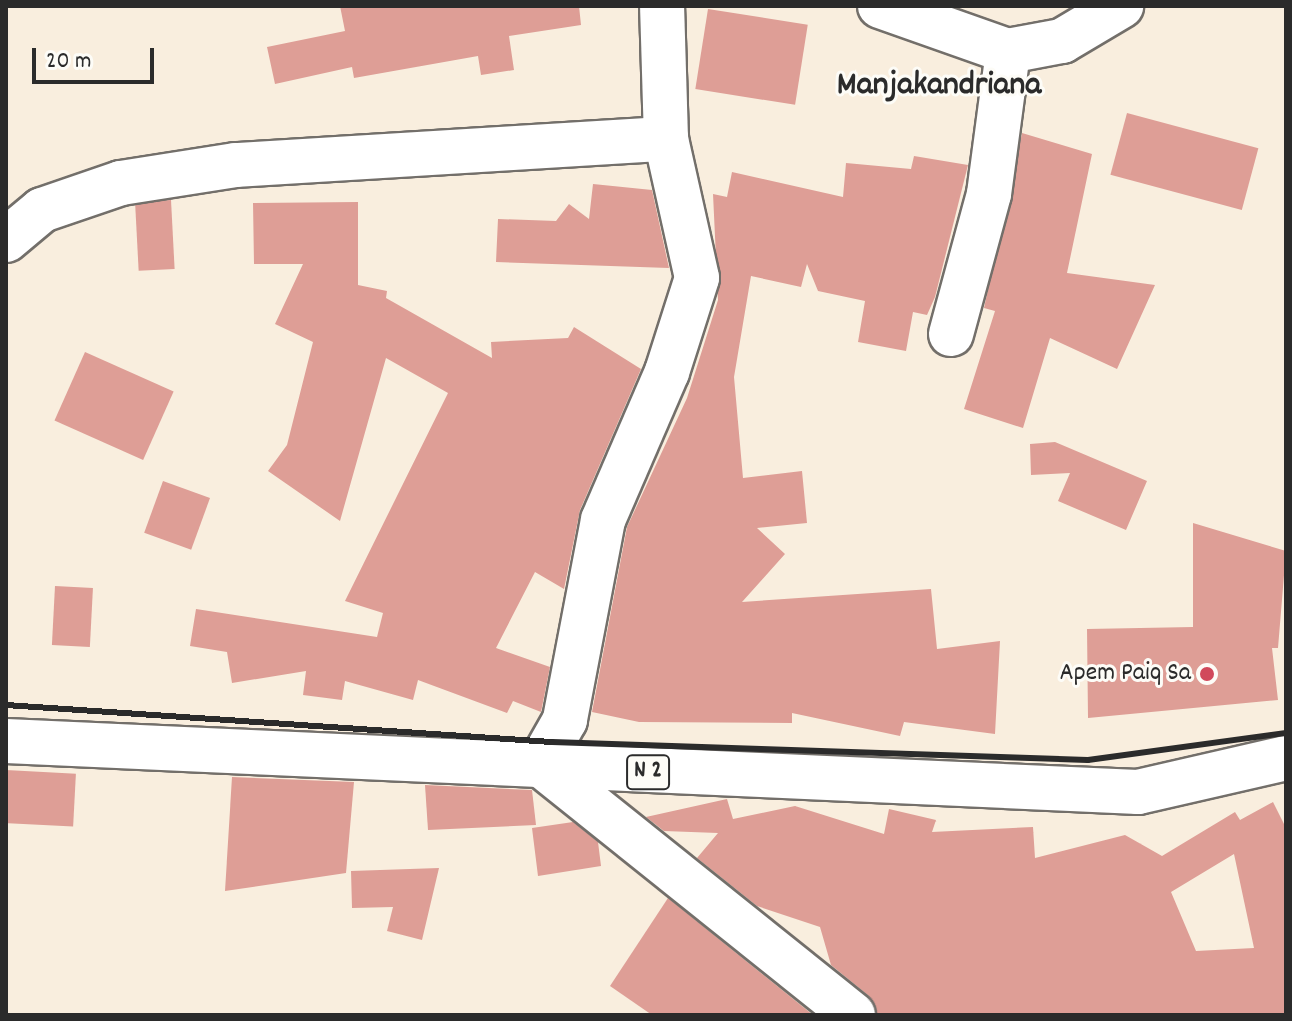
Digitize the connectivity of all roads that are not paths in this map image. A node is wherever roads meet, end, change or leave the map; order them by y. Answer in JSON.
{"nodes":[{"id":1,"x":662,"y":6,"type":"edge"},
{"id":2,"x":880,"y":6,"type":"edge"},
{"id":3,"x":1121,"y":6,"type":"edge"},
{"id":4,"x":1008,"y":51,"type":"junction"},
{"id":5,"x":666,"y":139,"type":"junction"},
{"id":6,"x":6,"y":240,"type":"edge"},
{"id":7,"x":951,"y":334,"type":"dead end"},
{"id":8,"x":6,"y":741,"type":"edge"},
{"id":9,"x":1286,"y":758,"type":"edge"},
{"id":10,"x":540,"y":764,"type":"junction"},
{"id":11,"x":853,"y":1015,"type":"edge"}],
"edges":[{"from":1,"to":5,"type":"street"},
{"from":2,"to":4,"type":"street"},
{"from":3,"to":4,"type":"street"},
{"from":4,"to":7,"type":"street"},
{"from":5,"to":6,"type":"street"},
{"from":5,"to":10,"type":"street"},
{"from":8,"to":10,"type":"street","number":"N 2"},
{"from":9,"to":10,"type":"street","number":"N 2"},
{"from":10,"to":11,"type":"street"}]}
